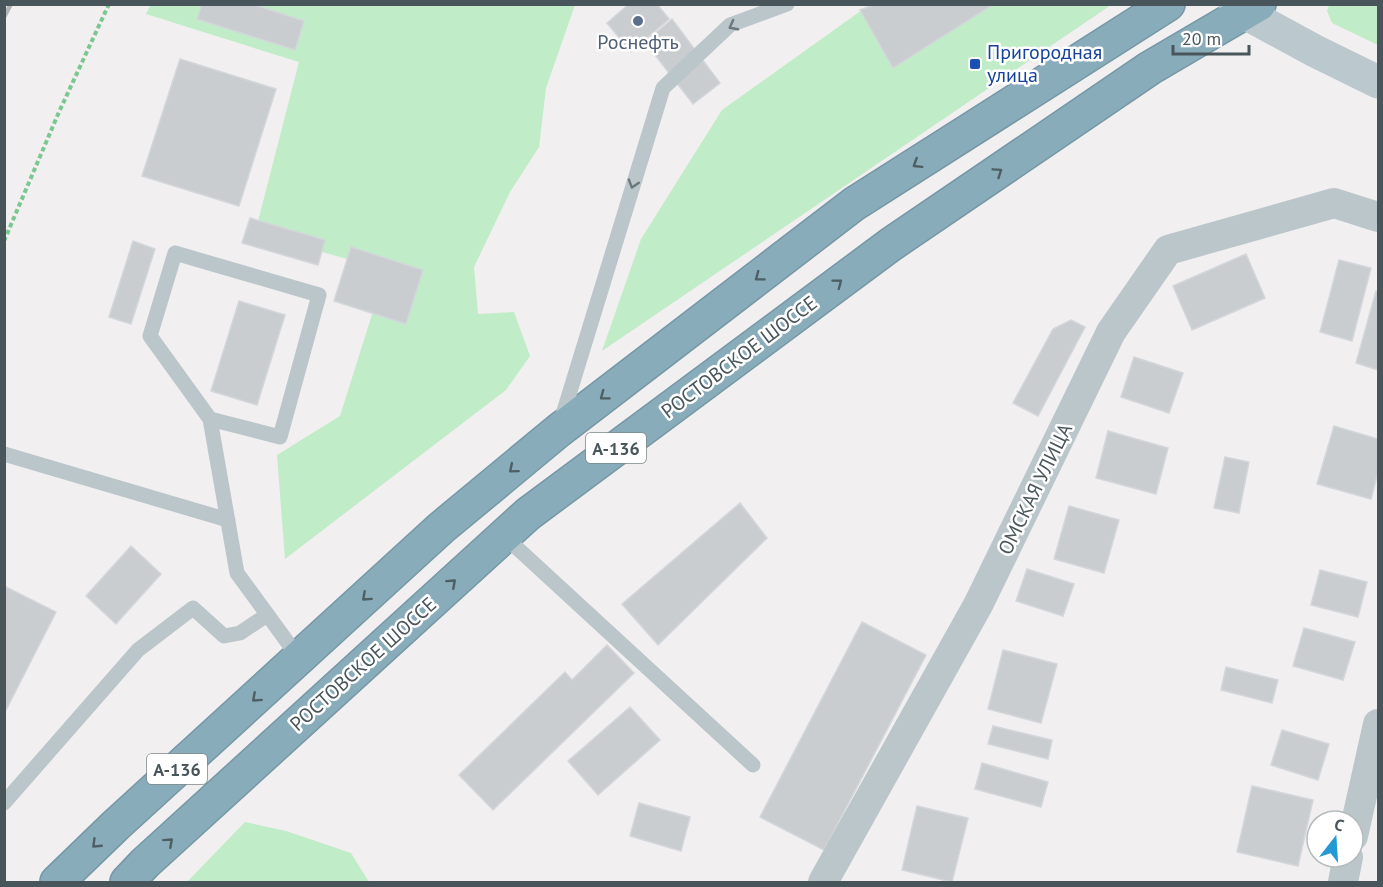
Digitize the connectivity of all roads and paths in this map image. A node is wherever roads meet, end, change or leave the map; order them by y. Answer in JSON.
{"nodes":[{"id":1,"x":109,"y":4,"type":"edge"},
{"id":2,"x":787,"y":4,"type":"edge"},
{"id":3,"x":1168,"y":4,"type":"edge"},
{"id":4,"x":1252,"y":7,"type":"edge"},
{"id":5,"x":1378,"y":60,"type":"edge"},
{"id":6,"x":1378,"y":82,"type":"edge"},
{"id":7,"x":1378,"y":218,"type":"edge"},
{"id":8,"x":4,"y":241,"type":"edge"},
{"id":9,"x":210,"y":419,"type":"junction"},
{"id":10,"x":558,"y":431,"type":"junction"},
{"id":11,"x":4,"y":454,"type":"edge"},
{"id":12,"x":228,"y":520,"type":"junction"},
{"id":13,"x":504,"y":536,"type":"junction"},
{"id":14,"x":267,"y":615,"type":"junction"},
{"id":15,"x":299,"y":658,"type":"junction"},
{"id":16,"x":1378,"y":724,"type":"edge"},
{"id":17,"x":753,"y":765,"type":"dead end"},
{"id":18,"x":4,"y":803,"type":"edge"},
{"id":19,"x":1359,"y":809,"type":"edge"},
{"id":20,"x":57,"y":882,"type":"edge"},
{"id":21,"x":127,"y":882,"type":"edge"},
{"id":22,"x":823,"y":882,"type":"edge"}],
"edges":[{"from":1,"to":8,"type":"path"},
{"from":2,"to":10,"type":"lane","one_way":true},
{"from":3,"to":10,"type":"highway","number":"А-136","one_way":true},
{"from":4,"to":5,"type":"street"},
{"from":4,"to":6,"type":"street"},
{"from":13,"to":4,"type":"highway","name":"РОСТОВСКОЕ ШОССЕ","number":"А-136","one_way":true},
{"from":7,"to":22,"type":"street","name":"ОМСКАЯ УЛИЦА"},
{"from":9,"to":9,"type":"lane"},
{"from":9,"to":12,"type":"lane"},
{"from":10,"to":15,"type":"highway","number":"А-136","one_way":true},
{"from":11,"to":12,"type":"lane"},
{"from":12,"to":14,"type":"lane"},
{"from":13,"to":17,"type":"lane"},
{"from":21,"to":13,"type":"highway","name":"РОСТОВСКОЕ ШОССЕ","number":"А-136","one_way":true},
{"from":14,"to":15,"type":"lane"},
{"from":14,"to":18,"type":"lane"},
{"from":15,"to":20,"type":"highway","number":"А-136","one_way":true},
{"from":16,"to":19,"type":"street"}]}
